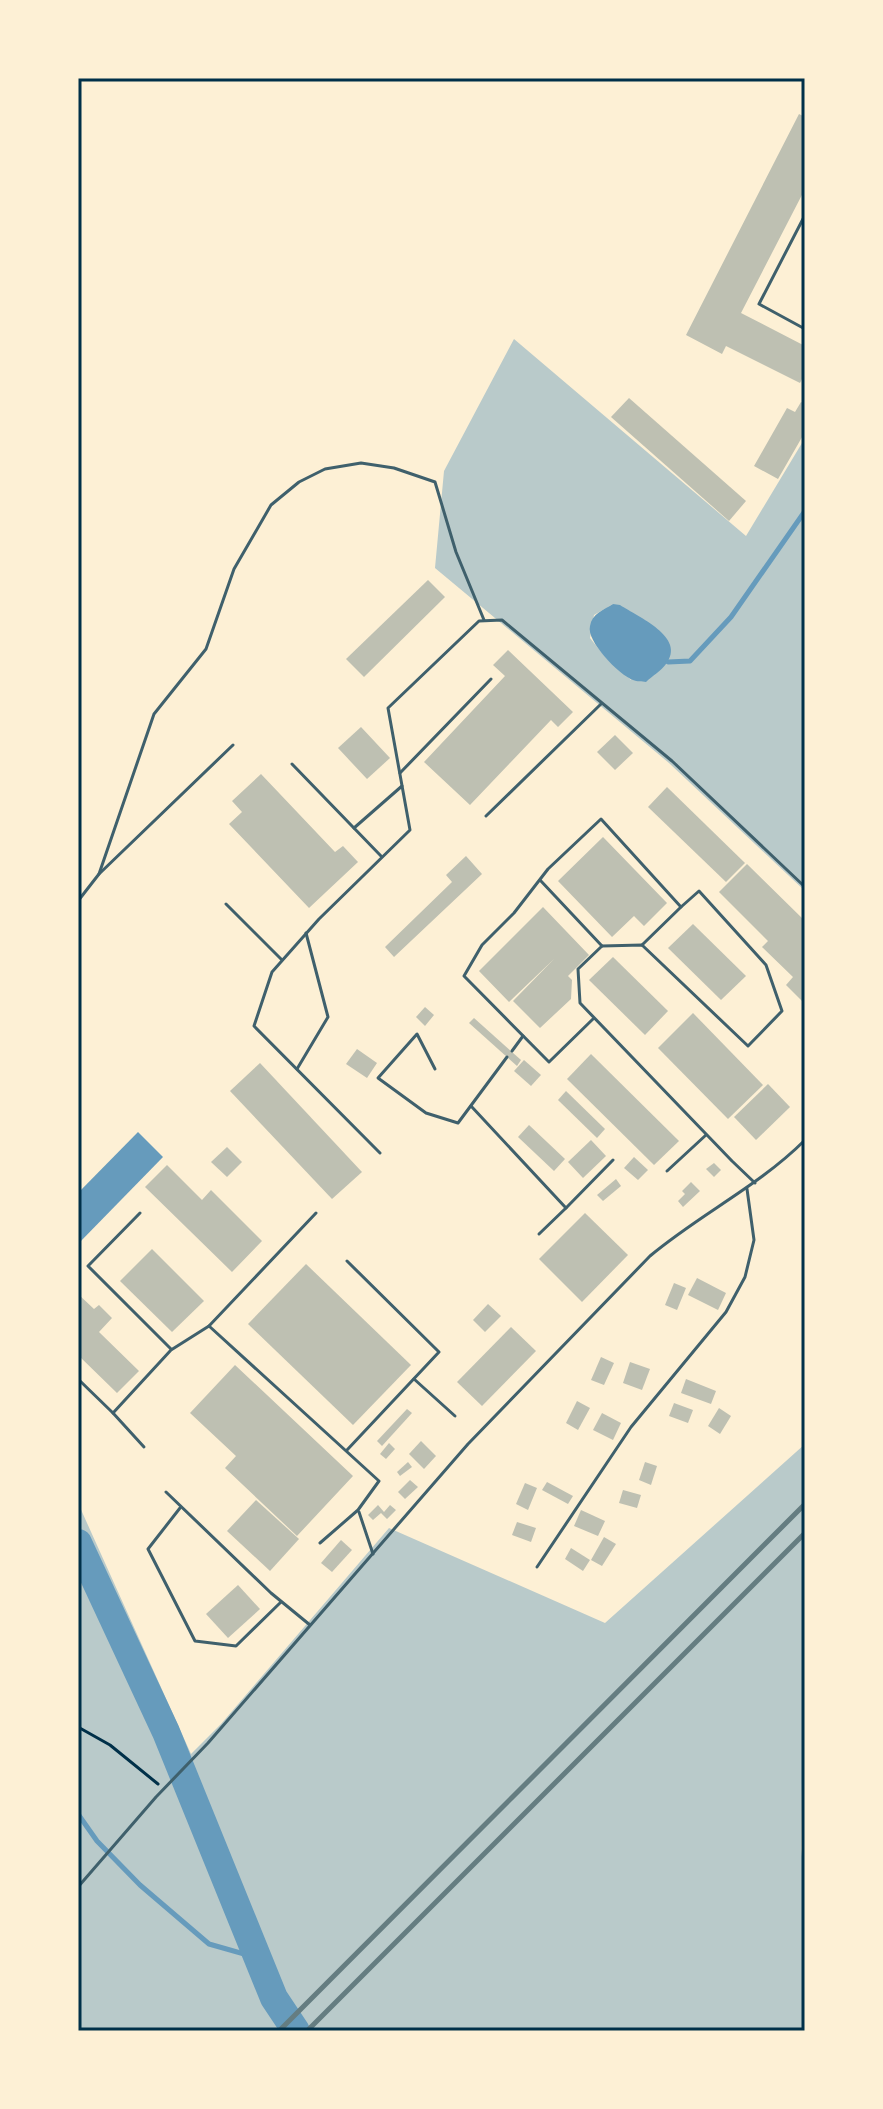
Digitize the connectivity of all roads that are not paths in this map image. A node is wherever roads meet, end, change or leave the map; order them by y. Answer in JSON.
{"nodes":[{"id":1,"x":805,"y":215,"type":"edge"},
{"id":2,"x":805,"y":329,"type":"edge"},
{"id":3,"x":485,"y":621,"type":"junction"},
{"id":4,"x":491,"y":679,"type":"dead end"},
{"id":5,"x":602,"y":703,"type":"junction"},
{"id":6,"x":233,"y":745,"type":"dead end"},
{"id":7,"x":292,"y":764,"type":"dead end"},
{"id":8,"x":400,"y":773,"type":"junction"},
{"id":9,"x":402,"y":786,"type":"junction"},
{"id":10,"x":486,"y":816,"type":"dead end"},
{"id":11,"x":354,"y":828,"type":"junction"},
{"id":12,"x":382,"y":857,"type":"junction"},
{"id":13,"x":99,"y":874,"type":"junction"},
{"id":14,"x":540,"y":880,"type":"junction"},
{"id":15,"x":805,"y":887,"type":"edge"},
{"id":16,"x":78,"y":901,"type":"edge"},
{"id":17,"x":226,"y":904,"type":"dead end"},
{"id":18,"x":681,"y":907,"type":"junction"},
{"id":19,"x":306,"y":933,"type":"junction"},
{"id":20,"x":642,"y":945,"type":"junction"},
{"id":21,"x":602,"y":946,"type":"junction"},
{"id":22,"x":282,"y":960,"type":"junction"},
{"id":23,"x":594,"y":1018,"type":"junction"},
{"id":24,"x":523,"y":1036,"type":"junction"},
{"id":25,"x":512,"y":1051,"type":"dead end"},
{"id":26,"x":507,"y":1057,"type":"dead end"},
{"id":27,"x":297,"y":1069,"type":"junction"},
{"id":28,"x":435,"y":1069,"type":"dead end"},
{"id":29,"x":471,"y":1106,"type":"junction"},
{"id":30,"x":706,"y":1135,"type":"junction"},
{"id":31,"x":805,"y":1140,"type":"edge"},
{"id":32,"x":380,"y":1153,"type":"dead end"},
{"id":33,"x":613,"y":1160,"type":"dead end"},
{"id":34,"x":667,"y":1171,"type":"dead end"},
{"id":35,"x":755,"y":1183,"type":"junction"},
{"id":36,"x":747,"y":1189,"type":"junction"},
{"id":37,"x":566,"y":1208,"type":"junction"},
{"id":38,"x":140,"y":1213,"type":"dead end"},
{"id":39,"x":316,"y":1213,"type":"dead end"},
{"id":40,"x":539,"y":1234,"type":"dead end"},
{"id":41,"x":347,"y":1261,"type":"dead end"},
{"id":42,"x":209,"y":1326,"type":"junction"},
{"id":43,"x":171,"y":1350,"type":"junction"},
{"id":44,"x":78,"y":1379,"type":"edge"},
{"id":45,"x":414,"y":1379,"type":"junction"},
{"id":46,"x":113,"y":1413,"type":"junction"},
{"id":47,"x":455,"y":1416,"type":"dead end"},
{"id":48,"x":144,"y":1447,"type":"dead end"},
{"id":49,"x":346,"y":1451,"type":"junction"},
{"id":50,"x":166,"y":1492,"type":"dead end"},
{"id":51,"x":180,"y":1508,"type":"junction"},
{"id":52,"x":358,"y":1510,"type":"junction"},
{"id":53,"x":320,"y":1543,"type":"dead end"},
{"id":54,"x":373,"y":1554,"type":"junction"},
{"id":55,"x":537,"y":1567,"type":"dead end"},
{"id":56,"x":281,"y":1602,"type":"junction"},
{"id":57,"x":311,"y":1625,"type":"junction"},
{"id":58,"x":79,"y":1885,"type":"edge"}],
"edges":[{"from":1,"to":2,"type":"lane"},
{"from":3,"to":5,"type":"lane"},
{"from":3,"to":8,"type":"lane"},
{"from":3,"to":13,"type":"lane"},
{"from":4,"to":8,"type":"lane"},
{"from":5,"to":10,"type":"lane"},
{"from":5,"to":15,"type":"lane"},
{"from":6,"to":13,"type":"lane"},
{"from":7,"to":11,"type":"lane"},
{"from":8,"to":9,"type":"lane"},
{"from":9,"to":11,"type":"lane"},
{"from":9,"to":12,"type":"lane"},
{"from":11,"to":12,"type":"lane"},
{"from":12,"to":19,"type":"lane"},
{"from":13,"to":16,"type":"lane"},
{"from":14,"to":18,"type":"lane"},
{"from":14,"to":21,"type":"lane"},
{"from":14,"to":24,"type":"lane"},
{"from":17,"to":22,"type":"lane"},
{"from":18,"to":20,"type":"lane"},
{"from":18,"to":20,"type":"lane"},
{"from":19,"to":22,"type":"lane"},
{"from":19,"to":27,"type":"lane"},
{"from":20,"to":21,"type":"lane"},
{"from":21,"to":23,"type":"lane"},
{"from":22,"to":27,"type":"lane"},
{"from":23,"to":24,"type":"lane"},
{"from":23,"to":30,"type":"lane"},
{"from":24,"to":25,"type":"lane"},
{"from":26,"to":29,"type":"lane"},
{"from":27,"to":32,"type":"lane"},
{"from":28,"to":29,"type":"lane"},
{"from":29,"to":37,"type":"lane"},
{"from":30,"to":34,"type":"lane"},
{"from":30,"to":35,"type":"lane"},
{"from":31,"to":35,"type":"lane"},
{"from":33,"to":37,"type":"lane"},
{"from":35,"to":36,"type":"lane"},
{"from":36,"to":54,"type":"lane"},
{"from":36,"to":55,"type":"lane"},
{"from":37,"to":40,"type":"lane"},
{"from":38,"to":43,"type":"lane"},
{"from":39,"to":42,"type":"lane"},
{"from":41,"to":45,"type":"lane"},
{"from":42,"to":43,"type":"lane"},
{"from":42,"to":49,"type":"lane"},
{"from":43,"to":46,"type":"lane"},
{"from":44,"to":46,"type":"lane"},
{"from":45,"to":47,"type":"lane"},
{"from":45,"to":49,"type":"lane"},
{"from":46,"to":48,"type":"lane"},
{"from":49,"to":52,"type":"lane"},
{"from":50,"to":51,"type":"lane"},
{"from":51,"to":56,"type":"lane"},
{"from":51,"to":56,"type":"lane"},
{"from":52,"to":53,"type":"lane"},
{"from":52,"to":54,"type":"lane"},
{"from":54,"to":57,"type":"lane"},
{"from":56,"to":57,"type":"lane"},
{"from":57,"to":58,"type":"lane"}]}
